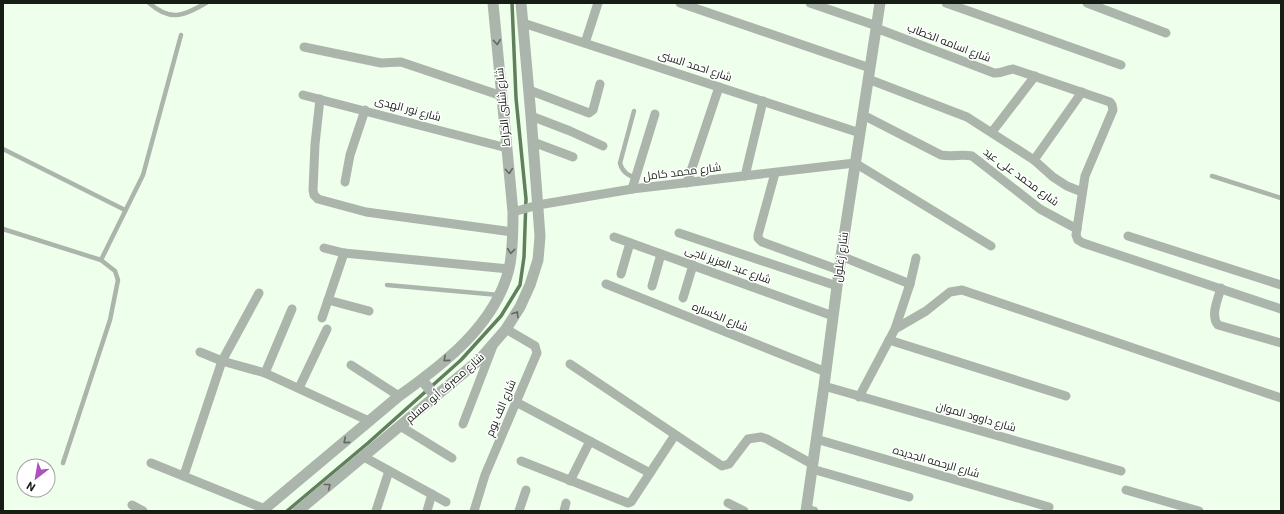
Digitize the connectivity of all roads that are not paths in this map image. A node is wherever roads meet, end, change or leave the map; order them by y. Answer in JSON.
{"nodes":[{"id":1,"x":149,"y":3,"type":"edge"},
{"id":2,"x":206,"y":3,"type":"edge"},
{"id":3,"x":493,"y":3,"type":"edge"},
{"id":4,"x":521,"y":3,"type":"edge"},
{"id":5,"x":598,"y":3,"type":"edge"},
{"id":6,"x":680,"y":3,"type":"edge"},
{"id":7,"x":810,"y":3,"type":"edge"},
{"id":8,"x":880,"y":3,"type":"edge"},
{"id":9,"x":946,"y":3,"type":"edge"},
{"id":10,"x":1087,"y":3,"type":"edge"},
{"id":11,"x":523,"y":23,"type":"junction"},
{"id":12,"x":876,"y":27,"type":"junction"},
{"id":13,"x":1166,"y":33,"type":"dead end"},
{"id":14,"x":181,"y":35,"type":"dead end"},
{"id":15,"x":585,"y":43,"type":"junction"},
{"id":16,"x":304,"y":47,"type":"dead end"},
{"id":17,"x":1121,"y":66,"type":"dead end"},
{"id":18,"x":869,"y":74,"type":"junction"},
{"id":19,"x":1035,"y":76,"type":"junction"},
{"id":20,"x":600,"y":84,"type":"dead end"},
{"id":21,"x":720,"y":87,"type":"junction"},
{"id":22,"x":529,"y":90,"type":"junction"},
{"id":23,"x":1082,"y":92,"type":"junction"},
{"id":24,"x":303,"y":95,"type":"dead end"},
{"id":25,"x":502,"y":96,"type":"junction"},
{"id":26,"x":320,"y":99,"type":"junction"},
{"id":27,"x":764,"y":101,"type":"junction"},
{"id":28,"x":365,"y":110,"type":"junction"},
{"id":29,"x":634,"y":111,"type":"dead end"},
{"id":30,"x":655,"y":114,"type":"dead end"},
{"id":31,"x":863,"y":115,"type":"junction"},
{"id":32,"x":532,"y":116,"type":"junction"},
{"id":33,"x":992,"y":132,"type":"junction"},
{"id":34,"x":860,"y":133,"type":"junction"},
{"id":35,"x":533,"y":142,"type":"junction"},
{"id":36,"x":603,"y":146,"type":"dead end"},
{"id":37,"x":506,"y":148,"type":"junction"},
{"id":38,"x":3,"y":149,"type":"edge"},
{"id":39,"x":573,"y":157,"type":"dead end"},
{"id":40,"x":1034,"y":160,"type":"junction"},
{"id":41,"x":855,"y":163,"type":"junction"},
{"id":42,"x":775,"y":173,"type":"junction"},
{"id":43,"x":745,"y":176,"type":"junction"},
{"id":44,"x":1212,"y":176,"type":"dead end"},
{"id":45,"x":635,"y":178,"type":"junction"},
{"id":46,"x":344,"y":182,"type":"dead end"},
{"id":47,"x":688,"y":183,"type":"junction"},
{"id":48,"x":632,"y":190,"type":"junction"},
{"id":49,"x":1082,"y":192,"type":"junction"},
{"id":50,"x":1281,"y":198,"type":"edge"},
{"id":51,"x":534,"y":206,"type":"junction"},
{"id":52,"x":125,"y":210,"type":"junction"},
{"id":53,"x":515,"y":211,"type":"junction"},
{"id":54,"x":3,"y":229,"type":"edge"},
{"id":55,"x":1077,"y":229,"type":"junction"},
{"id":56,"x":513,"y":232,"type":"junction"},
{"id":57,"x":679,"y":233,"type":"dead end"},
{"id":58,"x":1128,"y":236,"type":"dead end"},
{"id":59,"x":614,"y":237,"type":"dead end"},
{"id":60,"x":630,"y":243,"type":"junction"},
{"id":61,"x":990,"y":246,"type":"dead end"},
{"id":62,"x":324,"y":248,"type":"dead end"},
{"id":63,"x":344,"y":253,"type":"junction"},
{"id":64,"x":661,"y":254,"type":"junction"},
{"id":65,"x":841,"y":256,"type":"junction"},
{"id":66,"x":916,"y":258,"type":"dead end"},
{"id":67,"x":101,"y":260,"type":"junction"},
{"id":68,"x":693,"y":265,"type":"junction"},
{"id":69,"x":509,"y":269,"type":"junction"},
{"id":70,"x":839,"y":270,"type":"junction"},
{"id":71,"x":621,"y":274,"type":"dead end"},
{"id":72,"x":606,"y":284,"type":"dead end"},
{"id":73,"x":910,"y":284,"type":"junction"},
{"id":74,"x":387,"y":285,"type":"dead end"},
{"id":75,"x":1281,"y":285,"type":"edge"},
{"id":76,"x":652,"y":286,"type":"dead end"},
{"id":77,"x":837,"y":286,"type":"junction"},
{"id":78,"x":1221,"y":288,"type":"junction"},
{"id":79,"x":259,"y":292,"type":"dead end"},
{"id":80,"x":499,"y":295,"type":"junction"},
{"id":81,"x":683,"y":298,"type":"dead end"},
{"id":82,"x":328,"y":300,"type":"junction"},
{"id":83,"x":292,"y":309,"type":"dead end"},
{"id":84,"x":1281,"y":309,"type":"edge"},
{"id":85,"x":369,"y":312,"type":"dead end"},
{"id":86,"x":833,"y":316,"type":"junction"},
{"id":87,"x":322,"y":318,"type":"dead end"},
{"id":88,"x":327,"y":329,"type":"dead end"},
{"id":89,"x":506,"y":329,"type":"junction"},
{"id":90,"x":895,"y":329,"type":"junction"},
{"id":91,"x":889,"y":340,"type":"junction"},
{"id":92,"x":1281,"y":343,"type":"edge"},
{"id":93,"x":493,"y":345,"type":"junction"},
{"id":94,"x":200,"y":352,"type":"dead end"},
{"id":95,"x":222,"y":361,"type":"junction"},
{"id":96,"x":570,"y":364,"type":"dead end"},
{"id":97,"x":352,"y":365,"type":"dead end"},
{"id":98,"x":826,"y":372,"type":"junction"},
{"id":99,"x":265,"y":373,"type":"junction"},
{"id":100,"x":824,"y":386,"type":"junction"},
{"id":101,"x":299,"y":388,"type":"junction"},
{"id":102,"x":429,"y":389,"type":"junction"},
{"id":103,"x":399,"y":396,"type":"junction"},
{"id":104,"x":1066,"y":396,"type":"dead end"},
{"id":105,"x":859,"y":397,"type":"junction"},
{"id":106,"x":1281,"y":398,"type":"edge"},
{"id":107,"x":516,"y":402,"type":"junction"},
{"id":108,"x":369,"y":421,"type":"junction"},
{"id":109,"x":463,"y":424,"type":"dead end"},
{"id":110,"x":400,"y":426,"type":"junction"},
{"id":111,"x":675,"y":435,"type":"junction"},
{"id":112,"x":816,"y":439,"type":"junction"},
{"id":113,"x":590,"y":441,"type":"junction"},
{"id":114,"x":364,"y":457,"type":"junction"},
{"id":115,"x":452,"y":458,"type":"dead end"},
{"id":116,"x":521,"y":460,"type":"dead end"},
{"id":117,"x":63,"y":463,"type":"dead end"},
{"id":118,"x":151,"y":463,"type":"dead end"},
{"id":119,"x":812,"y":466,"type":"junction"},
{"id":120,"x":390,"y":470,"type":"junction"},
{"id":121,"x":1121,"y":471,"type":"dead end"},
{"id":122,"x":650,"y":473,"type":"junction"},
{"id":123,"x":184,"y":476,"type":"junction"},
{"id":124,"x":570,"y":481,"type":"junction"},
{"id":125,"x":526,"y":490,"type":"dead end"},
{"id":126,"x":1126,"y":490,"type":"dead end"},
{"id":127,"x":432,"y":494,"type":"junction"},
{"id":128,"x":909,"y":497,"type":"dead end"},
{"id":129,"x":446,"y":502,"type":"dead end"},
{"id":130,"x":728,"y":503,"type":"dead end"},
{"id":131,"x":132,"y":505,"type":"dead end"},
{"id":132,"x":1049,"y":507,"type":"dead end"},
{"id":133,"x":263,"y":510,"type":"edge"},
{"id":134,"x":809,"y":510,"type":"edge"},
{"id":135,"x":143,"y":511,"type":"edge"},
{"id":136,"x":298,"y":511,"type":"edge"},
{"id":137,"x":376,"y":511,"type":"edge"},
{"id":138,"x":427,"y":511,"type":"edge"},
{"id":139,"x":474,"y":511,"type":"edge"},
{"id":140,"x":519,"y":511,"type":"edge"},
{"id":141,"x":744,"y":511,"type":"edge"},
{"id":142,"x":1199,"y":511,"type":"edge"}],
"edges":[{"from":1,"to":2,"type":"lane"},
{"from":3,"to":25,"type":"street","name":"شارع شلبى الخراط","one_way":true},
{"from":4,"to":11,"type":"street"},
{"from":5,"to":15,"type":"street"},
{"from":6,"to":18,"type":"street"},
{"from":7,"to":12,"type":"street","name":"شارع اسامه الخطاب"},
{"from":8,"to":12,"type":"street","name":"شارع زغلول"},
{"from":9,"to":17,"type":"street"},
{"from":10,"to":13,"type":"street"},
{"from":11,"to":15,"type":"street","name":"شارع احمد السنى"},
{"from":11,"to":22,"type":"street"},
{"from":12,"to":18,"type":"street","name":"شارع زغلول"},
{"from":12,"to":19,"type":"street","name":"شارع اسامه الخطاب"},
{"from":14,"to":52,"type":"lane"},
{"from":15,"to":21,"type":"street","name":"شارع احمد السنى"},
{"from":16,"to":25,"type":"street"},
{"from":18,"to":31,"type":"street","name":"شارع زغلول"},
{"from":18,"to":33,"type":"street"},
{"from":19,"to":23,"type":"street","name":"شارع اسامه الخطاب"},
{"from":19,"to":33,"type":"street"},
{"from":20,"to":22,"type":"street"},
{"from":21,"to":27,"type":"street","name":"شارع احمد السنى"},
{"from":21,"to":47,"type":"street"},
{"from":22,"to":32,"type":"street"},
{"from":23,"to":40,"type":"street"},
{"from":23,"to":49,"type":"street","name":"شارع اسامه الخطاب"},
{"from":24,"to":26,"type":"street","name":"شارع نور الهدى"},
{"from":25,"to":37,"type":"street","name":"شارع شلبى الخراط"},
{"from":26,"to":28,"type":"street","name":"شارع نور الهدى"},
{"from":26,"to":56,"type":"street"},
{"from":27,"to":34,"type":"street","name":"شارع احمد السنى"},
{"from":27,"to":43,"type":"street"},
{"from":28,"to":37,"type":"street","name":"شارع نور الهدى"},
{"from":28,"to":46,"type":"street"},
{"from":29,"to":45,"type":"lane"},
{"from":30,"to":45,"type":"street"},
{"from":31,"to":34,"type":"street","name":"شارع زغلول"},
{"from":31,"to":55,"type":"street","name":"شارع محمد على عيد"},
{"from":32,"to":35,"type":"street"},
{"from":32,"to":36,"type":"street"},
{"from":33,"to":40,"type":"street"},
{"from":34,"to":41,"type":"street","name":"شارع زغلول"},
{"from":35,"to":39,"type":"street"},
{"from":35,"to":51,"type":"street"},
{"from":37,"to":53,"type":"street","name":"شارع شلبى الخراط","one_way":true},
{"from":38,"to":52,"type":"lane"},
{"from":40,"to":49,"type":"street"},
{"from":41,"to":42,"type":"street","name":"شارع محمد كامل"},
{"from":41,"to":61,"type":"street"},
{"from":41,"to":65,"type":"street","name":"شارع زغلول"},
{"from":42,"to":43,"type":"street","name":"شارع محمد كامل"},
{"from":42,"to":70,"type":"street"},
{"from":43,"to":47,"type":"street","name":"شارع محمد كامل"},
{"from":44,"to":50,"type":"lane"},
{"from":45,"to":48,"type":"street"},
{"from":47,"to":48,"type":"street","name":"شارع محمد كامل"},
{"from":48,"to":51,"type":"street","name":"شارع محمد كامل"},
{"from":49,"to":55,"type":"street"},
{"from":51,"to":53,"type":"street","name":"شارع محمد كامل"},
{"from":89,"to":51,"type":"street","name":"شارع مصرف أبو مسلم","one_way":true},
{"from":52,"to":67,"type":"lane"},
{"from":53,"to":56,"type":"street","name":"شارع مصرف أبو مسلم"},
{"from":54,"to":67,"type":"lane"},
{"from":55,"to":78,"type":"street"},
{"from":56,"to":69,"type":"street","name":"شارع مصرف أبو مسلم","one_way":true},
{"from":57,"to":77,"type":"street"},
{"from":58,"to":75,"type":"street"},
{"from":59,"to":60,"type":"street","name":"شارع عبد العزيز ناجى"},
{"from":60,"to":64,"type":"street","name":"شارع عبد العزيز ناجى"},
{"from":60,"to":71,"type":"street"},
{"from":62,"to":63,"type":"street"},
{"from":63,"to":69,"type":"street"},
{"from":63,"to":82,"type":"street"},
{"from":64,"to":68,"type":"street","name":"شارع عبد العزيز ناجى"},
{"from":64,"to":76,"type":"street"},
{"from":65,"to":70,"type":"street","name":"شارع زغلول"},
{"from":65,"to":73,"type":"street"},
{"from":66,"to":73,"type":"street"},
{"from":67,"to":117,"type":"lane"},
{"from":68,"to":81,"type":"street"},
{"from":68,"to":86,"type":"street","name":"شارع عبد العزيز ناجى"},
{"from":69,"to":80,"type":"street","name":"شارع مصرف أبو مسلم"},
{"from":70,"to":77,"type":"street","name":"شارع زغلول"},
{"from":72,"to":98,"type":"street","name":"شارع الكساره"},
{"from":73,"to":90,"type":"street"},
{"from":74,"to":80,"type":"lane"},
{"from":77,"to":86,"type":"street","name":"شارع زغلول"},
{"from":78,"to":84,"type":"street"},
{"from":78,"to":92,"type":"street"},
{"from":79,"to":95,"type":"street"},
{"from":80,"to":102,"type":"street","name":"شارع مصرف أبو مسلم","one_way":true},
{"from":82,"to":85,"type":"street"},
{"from":82,"to":87,"type":"street"},
{"from":83,"to":99,"type":"street"},
{"from":86,"to":98,"type":"street","name":"شارع زغلول"},
{"from":88,"to":101,"type":"street"},
{"from":89,"to":93,"type":"street","name":"شارع مصرف أبو مسلم"},
{"from":89,"to":107,"type":"street","name":"شارع الف يوم"},
{"from":90,"to":91,"type":"street"},
{"from":90,"to":106,"type":"street"},
{"from":91,"to":104,"type":"street"},
{"from":91,"to":105,"type":"street"},
{"from":93,"to":102,"type":"street","name":"شارع مصرف أبو مسلم"},
{"from":93,"to":109,"type":"street"},
{"from":94,"to":95,"type":"street"},
{"from":95,"to":99,"type":"street"},
{"from":95,"to":123,"type":"street"},
{"from":96,"to":111,"type":"street"},
{"from":97,"to":103,"type":"street"},
{"from":98,"to":100,"type":"street","name":"شارع زغلول"},
{"from":99,"to":101,"type":"street"},
{"from":100,"to":105,"type":"street","name":"شارع داوود الموان"},
{"from":100,"to":112,"type":"street","name":"شارع زغلول"},
{"from":101,"to":108,"type":"street"},
{"from":102,"to":103,"type":"street","name":"شارع مصرف أبو مسلم"},
{"from":102,"to":110,"type":"street","name":"شارع مصرف أبو مسلم"},
{"from":103,"to":108,"type":"street","name":"شارع مصرف أبو مسلم"},
{"from":105,"to":121,"type":"street","name":"شارع داوود الموان"},
{"from":107,"to":113,"type":"street"},
{"from":107,"to":139,"type":"street","name":"شارع الف يوم"},
{"from":108,"to":133,"type":"street","name":"شارع مصرف أبو مسلم","one_way":true},
{"from":110,"to":114,"type":"street","name":"شارع مصرف أبو مسلم"},
{"from":110,"to":115,"type":"street"},
{"from":111,"to":119,"type":"street"},
{"from":111,"to":122,"type":"street"},
{"from":112,"to":119,"type":"street","name":"شارع زغلول"},
{"from":112,"to":132,"type":"street","name":"شارع الرحمه الجديده"},
{"from":113,"to":122,"type":"street"},
{"from":113,"to":124,"type":"street"},
{"from":114,"to":120,"type":"street"},
{"from":136,"to":114,"type":"street","name":"شارع مصرف أبو مسلم","one_way":true},
{"from":116,"to":124,"type":"street"},
{"from":118,"to":123,"type":"street"},
{"from":119,"to":128,"type":"street"},
{"from":119,"to":134,"type":"street","name":"شارع زغلول"},
{"from":120,"to":127,"type":"street"},
{"from":120,"to":137,"type":"street"},
{"from":122,"to":124,"type":"street"},
{"from":123,"to":133,"type":"street"},
{"from":125,"to":140,"type":"street"},
{"from":126,"to":142,"type":"street"},
{"from":127,"to":129,"type":"street"},
{"from":127,"to":138,"type":"street"},
{"from":130,"to":141,"type":"street"},
{"from":131,"to":135,"type":"street"}]}
